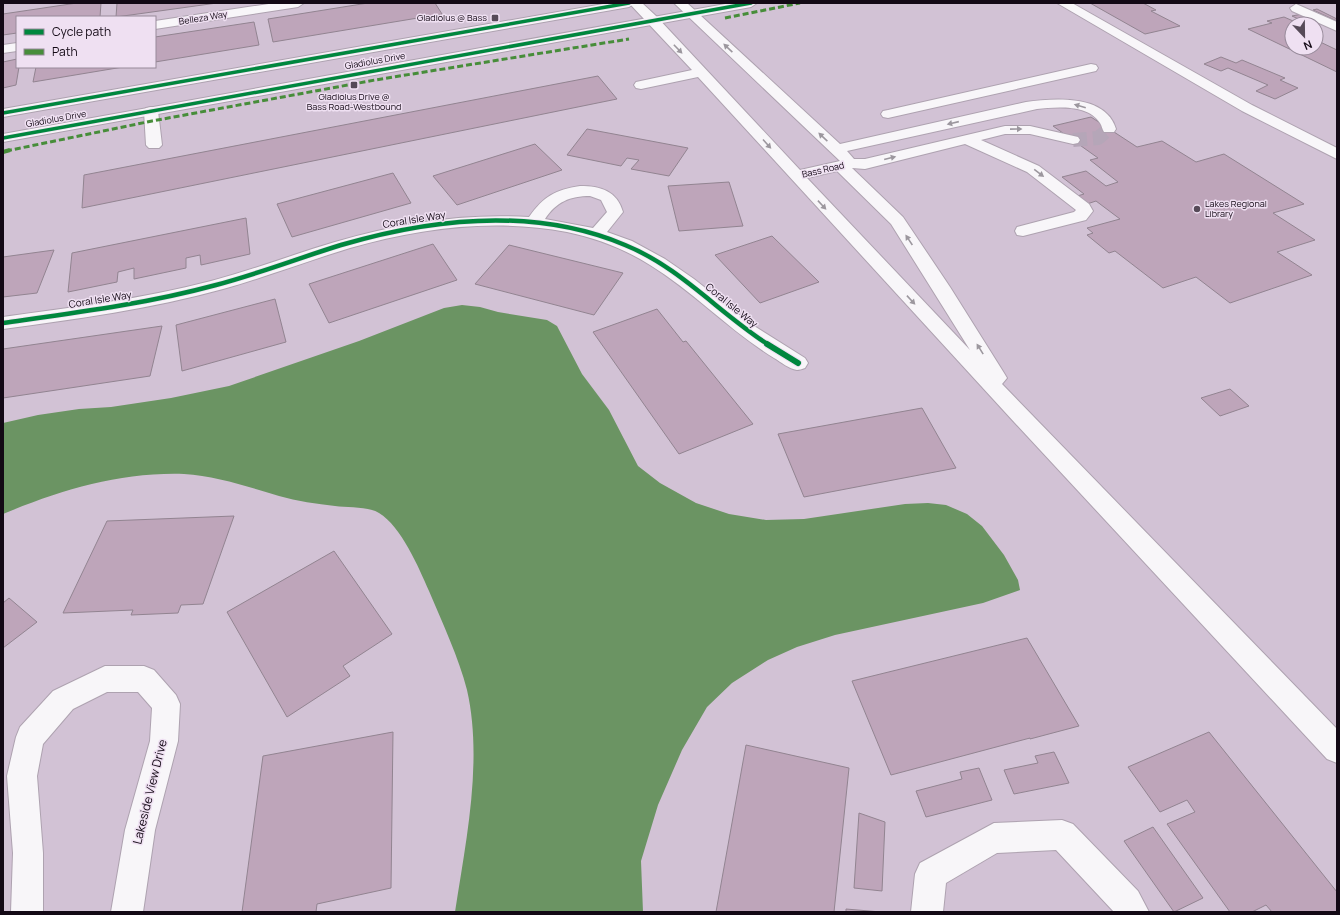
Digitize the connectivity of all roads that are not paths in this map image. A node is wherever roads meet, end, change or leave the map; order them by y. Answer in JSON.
{"nodes":[{"id":1,"x":298,"y":3,"type":"edge"},
{"id":2,"x":629,"y":3,"type":"edge"},
{"id":3,"x":635,"y":3,"type":"edge"},
{"id":4,"x":680,"y":3,"type":"edge"},
{"id":5,"x":751,"y":3,"type":"edge"},
{"id":6,"x":1063,"y":3,"type":"edge"},
{"id":7,"x":1296,"y":8,"type":"dead end"},
{"id":8,"x":691,"y":13,"type":"junction"},
{"id":9,"x":652,"y":20,"type":"junction"},
{"id":10,"x":156,"y":25,"type":"edge"},
{"id":11,"x":1337,"y":27,"type":"edge"},
{"id":12,"x":16,"y":47,"type":"edge"},
{"id":13,"x":3,"y":49,"type":"edge"},
{"id":14,"x":1091,"y":68,"type":"dead end"},
{"id":15,"x":701,"y":72,"type":"junction"},
{"id":16,"x":641,"y":85,"type":"dead end"},
{"id":17,"x":967,"y":96,"type":"junction"},
{"id":18,"x":151,"y":111,"type":"junction"},
{"id":19,"x":3,"y":113,"type":"edge"},
{"id":20,"x":888,"y":114,"type":"dead end"},
{"id":21,"x":992,"y":114,"type":"junction"},
{"id":22,"x":1109,"y":129,"type":"dead end"},
{"id":23,"x":3,"y":138,"type":"edge"},
{"id":24,"x":965,"y":139,"type":"junction"},
{"id":25,"x":1337,"y":139,"type":"edge"},
{"id":26,"x":1072,"y":140,"type":"tunnel mouth"},
{"id":27,"x":1318,"y":144,"type":"junction"},
{"id":28,"x":154,"y":145,"type":"dead end"},
{"id":29,"x":1337,"y":154,"type":"edge"},
{"id":30,"x":843,"y":160,"type":"junction"},
{"id":31,"x":796,"y":176,"type":"junction"},
{"id":32,"x":534,"y":222,"type":"junction"},
{"id":33,"x":1022,"y":231,"type":"dead end"},
{"id":34,"x":597,"y":234,"type":"junction"},
{"id":35,"x":3,"y":322,"type":"edge"},
{"id":36,"x":798,"y":363,"type":"dead end"},
{"id":37,"x":1022,"y":418,"type":"junction"},
{"id":38,"x":1337,"y":749,"type":"edge"},
{"id":39,"x":27,"y":912,"type":"edge"},
{"id":40,"x":127,"y":912,"type":"edge"},
{"id":41,"x":927,"y":912,"type":"edge"},
{"id":42,"x":1133,"y":912,"type":"edge"}],
"edges":[{"from":1,"to":10,"type":"street","name":"Belleza Way"},
{"from":2,"to":19,"type":"street","name":"Gladiolus Drive"},
{"from":3,"to":9,"type":"street","name":"Bass Road"},
{"from":4,"to":8,"type":"street","name":"Bass Road"},
{"from":5,"to":8,"type":"street","name":"Gladiolus Drive"},
{"from":6,"to":27,"type":"street"},
{"from":7,"to":11,"type":"street"},
{"from":8,"to":9,"type":"street","name":"Gladiolus Drive"},
{"from":30,"to":8,"type":"street","name":"Bass Road","one_way":true},
{"from":9,"to":15,"type":"street","name":"Bass Road","one_way":true},
{"from":9,"to":18,"type":"street","name":"Gladiolus Drive"},
{"from":12,"to":13,"type":"street"},
{"from":14,"to":17,"type":"street"},
{"from":15,"to":16,"type":"street"},
{"from":15,"to":31,"type":"street","name":"Bass Road","one_way":true},
{"from":17,"to":20,"type":"street"},
{"from":17,"to":21,"type":"street"},
{"from":18,"to":23,"type":"street","name":"Gladiolus Drive"},
{"from":18,"to":28,"type":"street"},
{"from":22,"to":21,"type":"street","one_way":true},
{"from":21,"to":30,"type":"street","one_way":true},
{"from":24,"to":26,"type":"street","one_way":true},
{"from":30,"to":24,"type":"street","one_way":true},
{"from":24,"to":33,"type":"street","one_way":true},
{"from":25,"to":27,"type":"street"},
{"from":27,"to":29,"type":"street"},
{"from":30,"to":31,"type":"street","name":"Bass Road"},
{"from":37,"to":30,"type":"street","one_way":true},
{"from":31,"to":37,"type":"street","one_way":true},
{"from":32,"to":34,"type":"street","name":"Coral Isle Way"},
{"from":32,"to":34,"type":"street"},
{"from":32,"to":35,"type":"street","name":"Coral Isle Way"},
{"from":34,"to":36,"type":"street","name":"Coral Isle Way"},
{"from":37,"to":38,"type":"street"},
{"from":39,"to":40,"type":"street","name":"Lakeside View Drive"},
{"from":41,"to":42,"type":"street"}]}
